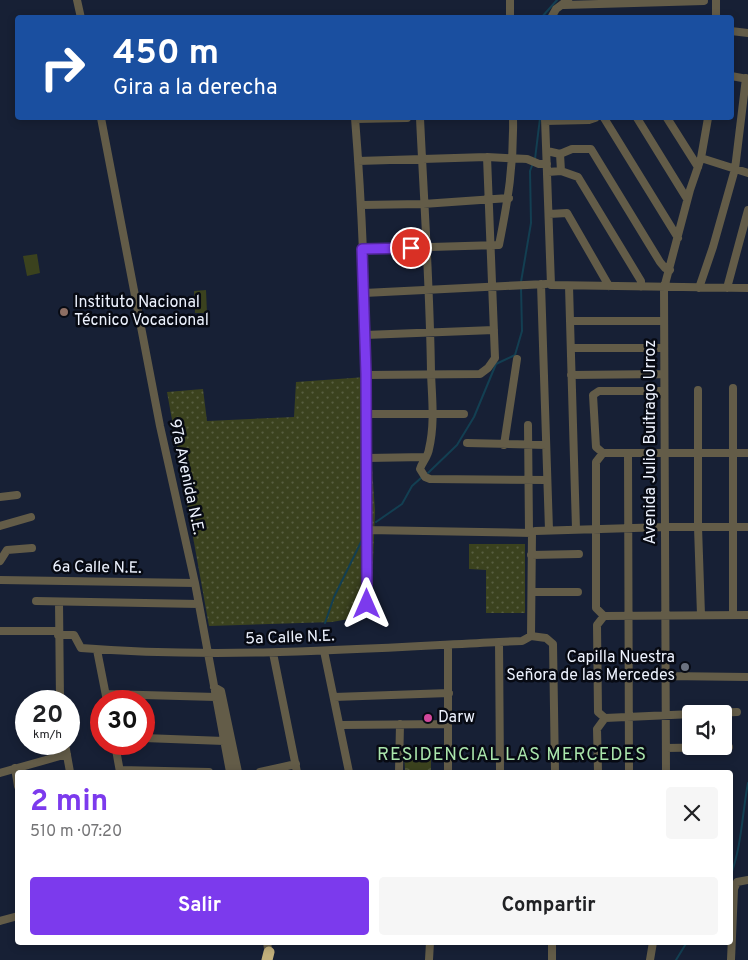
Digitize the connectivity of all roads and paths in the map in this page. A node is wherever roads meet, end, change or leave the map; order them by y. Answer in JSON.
{"nodes":[{"id":1,"x":77,"y":0,"type":"edge"},
{"id":2,"x":510,"y":0,"type":"edge"},
{"id":3,"x":716,"y":0,"type":"edge"},
{"id":4,"x":704,"y":1,"type":"edge"},
{"id":5,"x":566,"y":2,"type":"edge"},
{"id":6,"x":80,"y":15,"type":"edge"},
{"id":7,"x":510,"y":15,"type":"edge"},
{"id":8,"x":552,"y":15,"type":"edge"},
{"id":9,"x":716,"y":15,"type":"edge"},
{"id":10,"x":734,"y":31,"type":"edge"},
{"id":11,"x":748,"y":33,"type":"edge"},
{"id":12,"x":734,"y":77,"type":"edge"},
{"id":13,"x":747,"y":79,"type":"edge"},
{"id":14,"x":101,"y":120,"type":"edge"},
{"id":15,"x":355,"y":120,"type":"edge"},
{"id":16,"x":420,"y":120,"type":"edge"},
{"id":17,"x":513,"y":120,"type":"edge"},
{"id":18,"x":545,"y":120,"type":"edge"},
{"id":19,"x":605,"y":120,"type":"edge"},
{"id":20,"x":638,"y":120,"type":"edge"},
{"id":21,"x":669,"y":120,"type":"edge"},
{"id":22,"x":701,"y":120,"type":"edge"},
{"id":23,"x":708,"y":120,"type":"edge"},
{"id":24,"x":706,"y":128,"type":"junction"},
{"id":25,"x":547,"y":151,"type":"junction"},
{"id":26,"x":560,"y":154,"type":"junction"},
{"id":27,"x":487,"y":157,"type":"junction"},
{"id":28,"x":514,"y":158,"type":"junction"},
{"id":29,"x":701,"y":158,"type":"junction"},
{"id":30,"x":422,"y":160,"type":"junction"},
{"id":31,"x":358,"y":161,"type":"junction"},
{"id":32,"x":698,"y":166,"type":"junction"},
{"id":33,"x":548,"y":168,"type":"junction"},
{"id":34,"x":735,"y":169,"type":"junction"},
{"id":35,"x":561,"y":171,"type":"junction"},
{"id":36,"x":748,"y":173,"type":"edge"},
{"id":37,"x":509,"y":198,"type":"junction"},
{"id":38,"x":687,"y":199,"type":"junction"},
{"id":39,"x":489,"y":200,"type":"junction"},
{"id":40,"x":423,"y":204,"type":"junction"},
{"id":41,"x":361,"y":205,"type":"junction"},
{"id":42,"x":748,"y":210,"type":"edge"},
{"id":43,"x":549,"y":214,"type":"junction"},
{"id":44,"x":678,"y":238,"type":"junction"},
{"id":45,"x":491,"y":245,"type":"junction"},
{"id":46,"x":427,"y":247,"type":"junction"},
{"id":47,"x":362,"y":249,"type":"junction"},
{"id":48,"x":670,"y":270,"type":"junction"},
{"id":49,"x":541,"y":284,"type":"junction"},
{"id":50,"x":551,"y":284,"type":"junction"},
{"id":51,"x":569,"y":286,"type":"junction"},
{"id":52,"x":609,"y":286,"type":"junction"},
{"id":53,"x":491,"y":287,"type":"junction"},
{"id":54,"x":641,"y":287,"type":"junction"},
{"id":55,"x":664,"y":288,"type":"junction"},
{"id":56,"x":699,"y":288,"type":"junction"},
{"id":57,"x":727,"y":288,"type":"junction"},
{"id":58,"x":748,"y":288,"type":"edge"},
{"id":59,"x":429,"y":290,"type":"junction"},
{"id":60,"x":364,"y":293,"type":"junction"},
{"id":61,"x":570,"y":321,"type":"junction"},
{"id":62,"x":664,"y":321,"type":"junction"},
{"id":63,"x":494,"y":330,"type":"junction"},
{"id":64,"x":432,"y":332,"type":"junction"},
{"id":65,"x":365,"y":335,"type":"junction"},
{"id":66,"x":571,"y":348,"type":"junction"},
{"id":67,"x":664,"y":348,"type":"junction"},
{"id":68,"x":517,"y":359,"type":"dead end"},
{"id":69,"x":366,"y":374,"type":"junction"},
{"id":70,"x":431,"y":374,"type":"junction"},
{"id":71,"x":664,"y":374,"type":"junction"},
{"id":72,"x":571,"y":375,"type":"junction"},
{"id":73,"x":733,"y":388,"type":"dead end"},
{"id":74,"x":698,"y":390,"type":"dead end"},
{"id":75,"x":664,"y":391,"type":"junction"},
{"id":76,"x":434,"y":413,"type":"junction"},
{"id":77,"x":366,"y":414,"type":"junction"},
{"id":78,"x":464,"y":414,"type":"dead end"},
{"id":79,"x":528,"y":425,"type":"dead end"},
{"id":80,"x":467,"y":443,"type":"dead end"},
{"id":81,"x":504,"y":445,"type":"junction"},
{"id":82,"x":546,"y":445,"type":"junction"},
{"id":83,"x":528,"y":446,"type":"junction"},
{"id":84,"x":664,"y":452,"type":"junction"},
{"id":85,"x":603,"y":453,"type":"junction"},
{"id":86,"x":628,"y":453,"type":"junction"},
{"id":87,"x":698,"y":453,"type":"junction"},
{"id":88,"x":731,"y":453,"type":"junction"},
{"id":89,"x":748,"y":453,"type":"edge"},
{"id":90,"x":366,"y":458,"type":"junction"},
{"id":91,"x":426,"y":458,"type":"junction"},
{"id":92,"x":528,"y":480,"type":"junction"},
{"id":93,"x":547,"y":480,"type":"junction"},
{"id":94,"x":17,"y":496,"type":"dead end"},
{"id":95,"x":0,"y":497,"type":"edge"},
{"id":96,"x":31,"y":517,"type":"dead end"},
{"id":97,"x":0,"y":526,"type":"edge"},
{"id":98,"x":666,"y":527,"type":"junction"},
{"id":99,"x":698,"y":527,"type":"junction"},
{"id":100,"x":731,"y":527,"type":"junction"},
{"id":101,"x":596,"y":528,"type":"junction"},
{"id":102,"x":628,"y":528,"type":"junction"},
{"id":103,"x":748,"y":528,"type":"edge"},
{"id":104,"x":576,"y":529,"type":"junction"},
{"id":105,"x":367,"y":530,"type":"junction"},
{"id":106,"x":549,"y":530,"type":"junction"},
{"id":107,"x":531,"y":532,"type":"junction"},
{"id":108,"x":32,"y":548,"type":"dead end"},
{"id":109,"x":579,"y":554,"type":"dead end"},
{"id":110,"x":531,"y":555,"type":"junction"},
{"id":111,"x":0,"y":561,"type":"edge"},
{"id":112,"x":0,"y":580,"type":"edge"},
{"id":113,"x":194,"y":583,"type":"junction"},
{"id":114,"x":532,"y":592,"type":"junction"},
{"id":115,"x":578,"y":592,"type":"dead end"},
{"id":116,"x":36,"y":601,"type":"dead end"},
{"id":117,"x":59,"y":602,"type":"junction"},
{"id":118,"x":198,"y":604,"type":"junction"},
{"id":119,"x":367,"y":604,"type":"dead end"},
{"id":120,"x":701,"y":615,"type":"junction"},
{"id":121,"x":732,"y":615,"type":"junction"},
{"id":122,"x":748,"y":615,"type":"edge"},
{"id":123,"x":604,"y":616,"type":"junction"},
{"id":124,"x":628,"y":616,"type":"junction"},
{"id":125,"x":666,"y":616,"type":"junction"},
{"id":126,"x":0,"y":631,"type":"edge"},
{"id":127,"x":58,"y":633,"type":"junction"},
{"id":128,"x":531,"y":636,"type":"junction"},
{"id":129,"x":499,"y":642,"type":"junction"},
{"id":130,"x":448,"y":645,"type":"junction"},
{"id":131,"x":97,"y":650,"type":"junction"},
{"id":132,"x":324,"y":652,"type":"junction"},
{"id":133,"x":272,"y":653,"type":"junction"},
{"id":134,"x":208,"y":655,"type":"junction"},
{"id":135,"x":666,"y":676,"type":"junction"},
{"id":136,"x":748,"y":677,"type":"edge"},
{"id":137,"x":214,"y":687,"type":"junction"},
{"id":138,"x":60,"y":690,"type":"edge"},
{"id":139,"x":106,"y":690,"type":"edge"},
{"id":140,"x":449,"y":693,"type":"junction"},
{"id":141,"x":155,"y":697,"type":"edge"},
{"id":142,"x":216,"y":697,"type":"junction"},
{"id":143,"x":334,"y":697,"type":"junction"},
{"id":144,"x":736,"y":712,"type":"dead end"},
{"id":145,"x":666,"y":716,"type":"junction"},
{"id":146,"x":628,"y":717,"type":"junction"},
{"id":147,"x":605,"y":718,"type":"junction"},
{"id":148,"x":400,"y":724,"type":"junction"},
{"id":149,"x":448,"y":724,"type":"junction"},
{"id":150,"x":340,"y":725,"type":"junction"},
{"id":151,"x":155,"y":738,"type":"edge"},
{"id":152,"x":224,"y":741,"type":"junction"},
{"id":153,"x":666,"y":748,"type":"junction"},
{"id":154,"x":682,"y":748,"type":"edge"},
{"id":155,"x":63,"y":755,"type":"edge"},
{"id":156,"x":67,"y":755,"type":"edge"},
{"id":157,"x":117,"y":755,"type":"edge"},
{"id":158,"x":15,"y":768,"type":"joint"},
{"id":159,"x":296,"y":768,"type":"edge"},
{"id":160,"x":70,"y":770,"type":"edge"},
{"id":161,"x":120,"y":770,"type":"edge"},
{"id":162,"x":230,"y":770,"type":"edge"},
{"id":163,"x":238,"y":770,"type":"edge"},
{"id":164,"x":278,"y":770,"type":"edge"},
{"id":165,"x":349,"y":770,"type":"edge"},
{"id":166,"x":399,"y":770,"type":"edge"},
{"id":167,"x":448,"y":770,"type":"edge"},
{"id":168,"x":500,"y":770,"type":"edge"},
{"id":169,"x":555,"y":770,"type":"edge"},
{"id":170,"x":598,"y":770,"type":"edge"},
{"id":171,"x":628,"y":770,"type":"edge"},
{"id":172,"x":666,"y":770,"type":"edge"},
{"id":173,"x":0,"y":773,"type":"edge"},
{"id":174,"x":748,"y":880,"type":"edge"},
{"id":175,"x":733,"y":912,"type":"edge"},
{"id":176,"x":15,"y":917,"type":"edge"},
{"id":177,"x":0,"y":921,"type":"edge"},
{"id":178,"x":430,"y":945,"type":"edge"},
{"id":179,"x":552,"y":945,"type":"edge"},
{"id":180,"x":652,"y":945,"type":"edge"},
{"id":181,"x":732,"y":945,"type":"edge"},
{"id":182,"x":430,"y":960,"type":"edge"},
{"id":183,"x":552,"y":960,"type":"edge"},
{"id":184,"x":650,"y":960,"type":"edge"},
{"id":185,"x":731,"y":960,"type":"edge"}],
"edges":[{"from":1,"to":6,"type":"street"},
{"from":2,"to":7,"type":"street"},
{"from":3,"to":9,"type":"street"},
{"from":4,"to":5,"type":"street"},
{"from":5,"to":8,"type":"street"},
{"from":10,"to":11,"type":"street"},
{"from":12,"to":13,"type":"street"},
{"from":13,"to":34,"type":"street"},
{"from":14,"to":113,"type":"street","name":"97a Avenida N.E."},
{"from":15,"to":31,"type":"street"},
{"from":16,"to":30,"type":"street"},
{"from":17,"to":28,"type":"street"},
{"from":18,"to":25,"type":"street"},
{"from":19,"to":44,"type":"street"},
{"from":20,"to":38,"type":"street"},
{"from":21,"to":32,"type":"street"},
{"from":22,"to":24,"type":"street"},
{"from":23,"to":24,"type":"street","name":"Avenida Julio Buitrago Urroz"},
{"from":24,"to":29,"type":"street","name":"Avenida Julio Buitrago Urroz"},
{"from":25,"to":26,"type":"street"},
{"from":25,"to":33,"type":"street"},
{"from":26,"to":35,"type":"street"},
{"from":26,"to":48,"type":"street"},
{"from":27,"to":28,"type":"street"},
{"from":27,"to":30,"type":"street"},
{"from":27,"to":39,"type":"street"},
{"from":28,"to":33,"type":"street"},
{"from":28,"to":37,"type":"street"},
{"from":29,"to":32,"type":"street","name":"Avenida Julio Buitrago Urroz"},
{"from":29,"to":34,"type":"street"},
{"from":30,"to":31,"type":"street"},
{"from":30,"to":40,"type":"street"},
{"from":31,"to":41,"type":"street"},
{"from":32,"to":38,"type":"street","name":"Avenida Julio Buitrago Urroz"},
{"from":33,"to":35,"type":"street"},
{"from":33,"to":43,"type":"street"},
{"from":34,"to":36,"type":"street"},
{"from":34,"to":56,"type":"street"},
{"from":35,"to":54,"type":"street"},
{"from":37,"to":39,"type":"street"},
{"from":37,"to":45,"type":"street"},
{"from":38,"to":44,"type":"street","name":"Avenida Julio Buitrago Urroz"},
{"from":39,"to":40,"type":"street"},
{"from":39,"to":45,"type":"street"},
{"from":40,"to":41,"type":"street"},
{"from":40,"to":46,"type":"street"},
{"from":41,"to":47,"type":"street"},
{"from":42,"to":57,"type":"street"},
{"from":43,"to":50,"type":"street"},
{"from":43,"to":52,"type":"street"},
{"from":44,"to":48,"type":"street","name":"Avenida Julio Buitrago Urroz"},
{"from":45,"to":46,"type":"street"},
{"from":45,"to":53,"type":"street"},
{"from":46,"to":47,"type":"street"},
{"from":46,"to":59,"type":"street"},
{"from":47,"to":60,"type":"street"},
{"from":48,"to":55,"type":"street","name":"Avenida Julio Buitrago Urroz"},
{"from":49,"to":50,"type":"street"},
{"from":49,"to":53,"type":"street"},
{"from":49,"to":82,"type":"street"},
{"from":50,"to":51,"type":"street"},
{"from":51,"to":52,"type":"street"},
{"from":51,"to":61,"type":"street"},
{"from":52,"to":54,"type":"street"},
{"from":53,"to":59,"type":"street"},
{"from":53,"to":63,"type":"street"},
{"from":54,"to":55,"type":"street"},
{"from":55,"to":56,"type":"street"},
{"from":55,"to":62,"type":"street","name":"Avenida Julio Buitrago Urroz"},
{"from":56,"to":57,"type":"street"},
{"from":57,"to":58,"type":"street"},
{"from":59,"to":60,"type":"street"},
{"from":59,"to":64,"type":"street"},
{"from":60,"to":65,"type":"street"},
{"from":61,"to":62,"type":"street"},
{"from":61,"to":66,"type":"street"},
{"from":62,"to":67,"type":"street","name":"Avenida Julio Buitrago Urroz"},
{"from":63,"to":64,"type":"street"},
{"from":63,"to":70,"type":"street"},
{"from":64,"to":65,"type":"street"},
{"from":64,"to":70,"type":"street"},
{"from":65,"to":69,"type":"street"},
{"from":66,"to":67,"type":"street"},
{"from":66,"to":72,"type":"street"},
{"from":67,"to":71,"type":"street","name":"Avenida Julio Buitrago Urroz"},
{"from":68,"to":81,"type":"street"},
{"from":69,"to":70,"type":"street"},
{"from":69,"to":77,"type":"street"},
{"from":70,"to":76,"type":"street"},
{"from":71,"to":72,"type":"street"},
{"from":71,"to":75,"type":"street","name":"Avenida Julio Buitrago Urroz"},
{"from":72,"to":104,"type":"street"},
{"from":73,"to":88,"type":"street"},
{"from":74,"to":87,"type":"street"},
{"from":75,"to":84,"type":"street","name":"Avenida Julio Buitrago Urroz"},
{"from":75,"to":85,"type":"street"},
{"from":76,"to":77,"type":"street"},
{"from":76,"to":78,"type":"street"},
{"from":76,"to":91,"type":"street"},
{"from":77,"to":90,"type":"street"},
{"from":79,"to":83,"type":"street"},
{"from":80,"to":81,"type":"street"},
{"from":81,"to":83,"type":"street"},
{"from":82,"to":83,"type":"street"},
{"from":82,"to":93,"type":"street"},
{"from":83,"to":92,"type":"street"},
{"from":84,"to":86,"type":"street"},
{"from":84,"to":87,"type":"street"},
{"from":84,"to":98,"type":"street","name":"Avenida Julio Buitrago Urroz"},
{"from":85,"to":86,"type":"street"},
{"from":85,"to":101,"type":"street"},
{"from":86,"to":102,"type":"street"},
{"from":87,"to":88,"type":"street"},
{"from":87,"to":99,"type":"street"},
{"from":88,"to":89,"type":"street"},
{"from":88,"to":100,"type":"street"},
{"from":90,"to":91,"type":"street"},
{"from":90,"to":105,"type":"street"},
{"from":91,"to":92,"type":"street"},
{"from":92,"to":93,"type":"street"},
{"from":92,"to":107,"type":"street"},
{"from":93,"to":106,"type":"street"},
{"from":94,"to":95,"type":"street"},
{"from":96,"to":97,"type":"street"},
{"from":98,"to":99,"type":"street"},
{"from":98,"to":102,"type":"street"},
{"from":98,"to":125,"type":"street","name":"Avenida Julio Buitrago Urroz"},
{"from":99,"to":100,"type":"street"},
{"from":99,"to":120,"type":"street"},
{"from":100,"to":103,"type":"street"},
{"from":100,"to":121,"type":"street"},
{"from":101,"to":102,"type":"street"},
{"from":101,"to":104,"type":"street"},
{"from":101,"to":123,"type":"street"},
{"from":102,"to":124,"type":"street"},
{"from":104,"to":106,"type":"street"},
{"from":105,"to":107,"type":"street"},
{"from":105,"to":119,"type":"street"},
{"from":106,"to":107,"type":"street"},
{"from":107,"to":110,"type":"street"},
{"from":108,"to":111,"type":"street"},
{"from":109,"to":110,"type":"street"},
{"from":110,"to":114,"type":"street"},
{"from":112,"to":113,"type":"street","name":"6a Calle N.E."},
{"from":113,"to":118,"type":"street","name":"97a Avenida N.E."},
{"from":114,"to":115,"type":"street"},
{"from":114,"to":128,"type":"street"},
{"from":116,"to":117,"type":"street"},
{"from":117,"to":118,"type":"street"},
{"from":117,"to":127,"type":"street"},
{"from":118,"to":134,"type":"street","name":"97a Avenida N.E."},
{"from":120,"to":121,"type":"street"},
{"from":120,"to":125,"type":"street"},
{"from":121,"to":122,"type":"street"},
{"from":123,"to":124,"type":"street"},
{"from":123,"to":147,"type":"street"},
{"from":124,"to":125,"type":"street"},
{"from":124,"to":146,"type":"street"},
{"from":125,"to":135,"type":"street","name":"Avenida Julio Buitrago Urroz"},
{"from":126,"to":127,"type":"street"},
{"from":127,"to":131,"type":"street","name":"5a Calle N.E."},
{"from":127,"to":138,"type":"street"},
{"from":128,"to":129,"type":"street","name":"5a Calle N.E."},
{"from":128,"to":169,"type":"street"},
{"from":129,"to":130,"type":"street","name":"5a Calle N.E."},
{"from":129,"to":168,"type":"street"},
{"from":130,"to":132,"type":"street","name":"5a Calle N.E."},
{"from":130,"to":140,"type":"street"},
{"from":131,"to":134,"type":"street","name":"5a Calle N.E."},
{"from":131,"to":139,"type":"street"},
{"from":132,"to":133,"type":"street","name":"5a Calle N.E."},
{"from":132,"to":143,"type":"street"},
{"from":133,"to":134,"type":"street","name":"5a Calle N.E."},
{"from":133,"to":159,"type":"street"},
{"from":134,"to":137,"type":"street","name":"97a Avenida N.E."},
{"from":135,"to":136,"type":"street"},
{"from":135,"to":145,"type":"street","name":"Avenida Julio Buitrago Urroz"},
{"from":137,"to":142,"type":"street","name":"97a Avenida N.E."},
{"from":137,"to":163,"type":"street"},
{"from":140,"to":143,"type":"street"},
{"from":140,"to":149,"type":"street"},
{"from":141,"to":142,"type":"street"},
{"from":142,"to":152,"type":"street","name":"97a Avenida N.E."},
{"from":143,"to":150,"type":"street"},
{"from":144,"to":145,"type":"street"},
{"from":145,"to":146,"type":"street"},
{"from":145,"to":153,"type":"street","name":"Avenida Julio Buitrago Urroz"},
{"from":146,"to":147,"type":"street"},
{"from":146,"to":171,"type":"street"},
{"from":147,"to":170,"type":"street"},
{"from":148,"to":149,"type":"street"},
{"from":148,"to":150,"type":"street"},
{"from":148,"to":166,"type":"street"},
{"from":149,"to":167,"type":"street"},
{"from":150,"to":165,"type":"street"},
{"from":151,"to":152,"type":"street"},
{"from":152,"to":162,"type":"street","name":"97a Avenida N.E."},
{"from":153,"to":154,"type":"street"},
{"from":153,"to":172,"type":"street","name":"Avenida Julio Buitrago Urroz"},
{"from":155,"to":158,"type":"street"},
{"from":156,"to":160,"type":"street"},
{"from":157,"to":161,"type":"street"},
{"from":158,"to":173,"type":"street"},
{"from":159,"to":164,"type":"street"},
{"from":174,"to":175,"type":"street"},
{"from":176,"to":177,"type":"street"},
{"from":178,"to":182,"type":"street"},
{"from":179,"to":183,"type":"street"},
{"from":180,"to":184,"type":"street"},
{"from":181,"to":185,"type":"street"}]}
